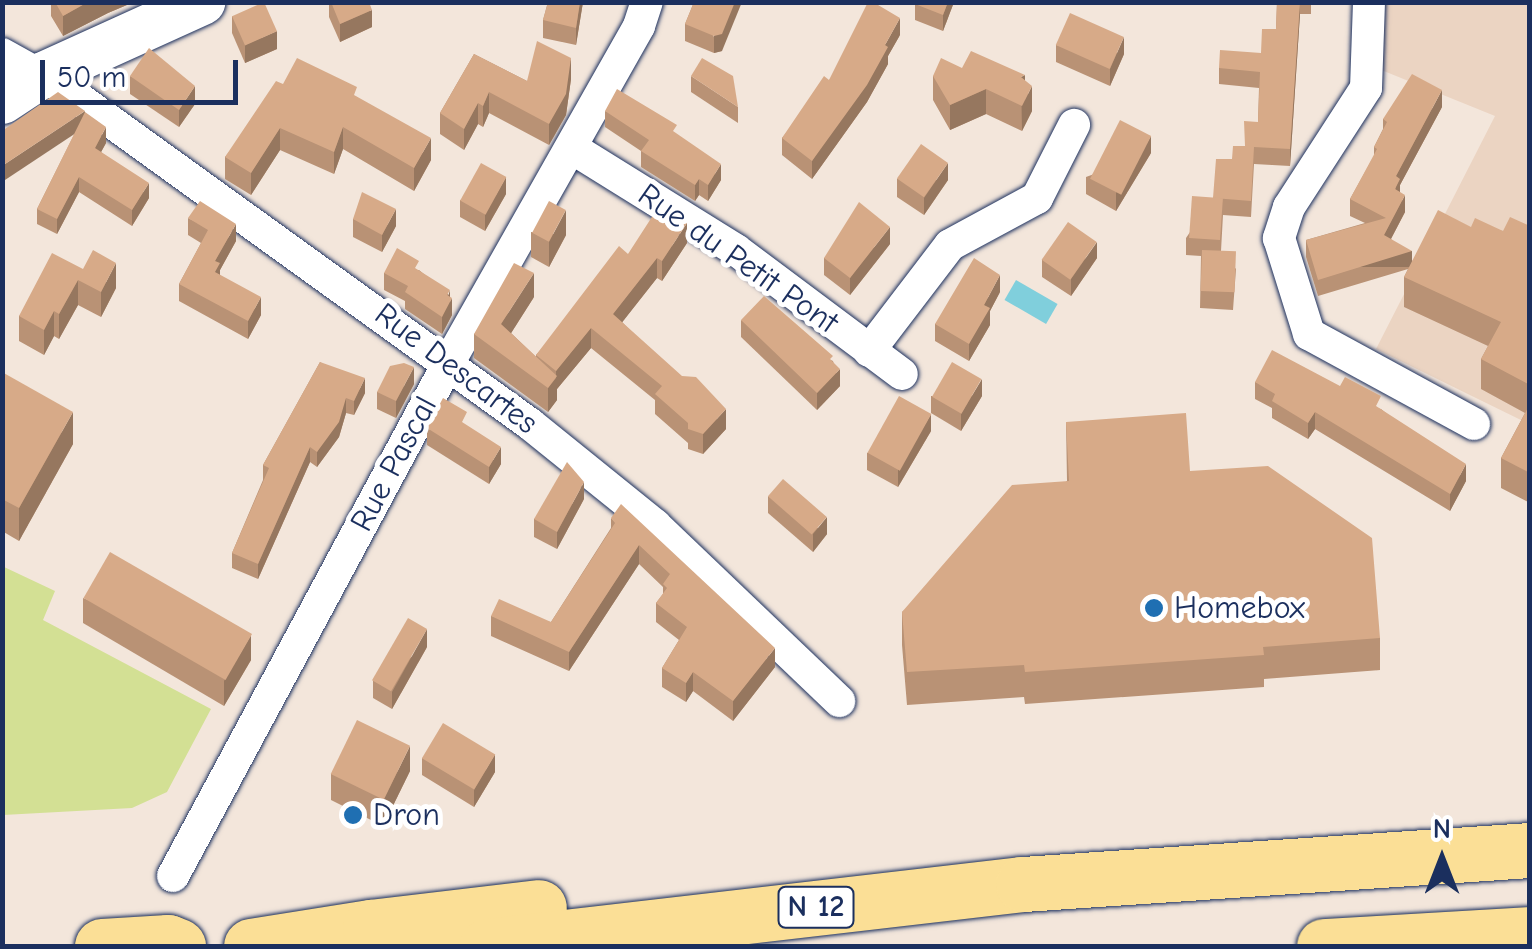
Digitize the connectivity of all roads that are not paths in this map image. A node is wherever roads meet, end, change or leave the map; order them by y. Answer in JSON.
{"nodes":[{"id":1,"x":202,"y":2,"type":"edge"},
{"id":2,"x":648,"y":2,"type":"edge"},
{"id":3,"x":1369,"y":2,"type":"edge"},
{"id":4,"x":2,"y":54,"type":"edge"},
{"id":5,"x":43,"y":74,"type":"junction"},
{"id":6,"x":2,"y":101,"type":"edge"},
{"id":7,"x":1074,"y":125,"type":"dead end"},
{"id":8,"x":572,"y":148,"type":"junction"},
{"id":9,"x":869,"y":351,"type":"junction"},
{"id":10,"x":449,"y":362,"type":"junction"},
{"id":11,"x":902,"y":374,"type":"dead end"},
{"id":12,"x":1474,"y":424,"type":"dead end"},
{"id":13,"x":839,"y":700,"type":"dead end"},
{"id":14,"x":1530,"y":850,"type":"edge"},
{"id":15,"x":1147,"y":874,"type":"junction"},
{"id":16,"x":173,"y":876,"type":"dead end"},
{"id":17,"x":1530,"y":934,"type":"edge"},
{"id":18,"x":102,"y":946,"type":"edge"},
{"id":19,"x":178,"y":946,"type":"edge"},
{"id":20,"x":251,"y":946,"type":"edge"},
{"id":21,"x":487,"y":946,"type":"edge"},
{"id":22,"x":1324,"y":946,"type":"edge"}],
"edges":[{"from":1,"to":5,"type":"street"},
{"from":2,"to":8,"type":"street","name":"Rue Pascal"},
{"from":3,"to":12,"type":"street"},
{"from":4,"to":5,"type":"street","name":"Rue Descartes"},
{"from":5,"to":6,"type":"street"},
{"from":5,"to":10,"type":"street","name":"Rue Descartes"},
{"from":7,"to":9,"type":"street"},
{"from":8,"to":9,"type":"street","name":"Rue du Petit Pont"},
{"from":8,"to":10,"type":"street","name":"Rue Pascal"},
{"from":9,"to":11,"type":"street","name":"Rue du Petit Pont"},
{"from":10,"to":13,"type":"street","name":"Rue Descartes"},
{"from":10,"to":16,"type":"street","name":"Rue Pascal"},
{"from":14,"to":15,"type":"highway","number":"N 12"},
{"from":15,"to":20,"type":"highway"},
{"from":15,"to":21,"type":"highway","number":"N 12"},
{"from":17,"to":22,"type":"highway"},
{"from":18,"to":19,"type":"highway"}]}
